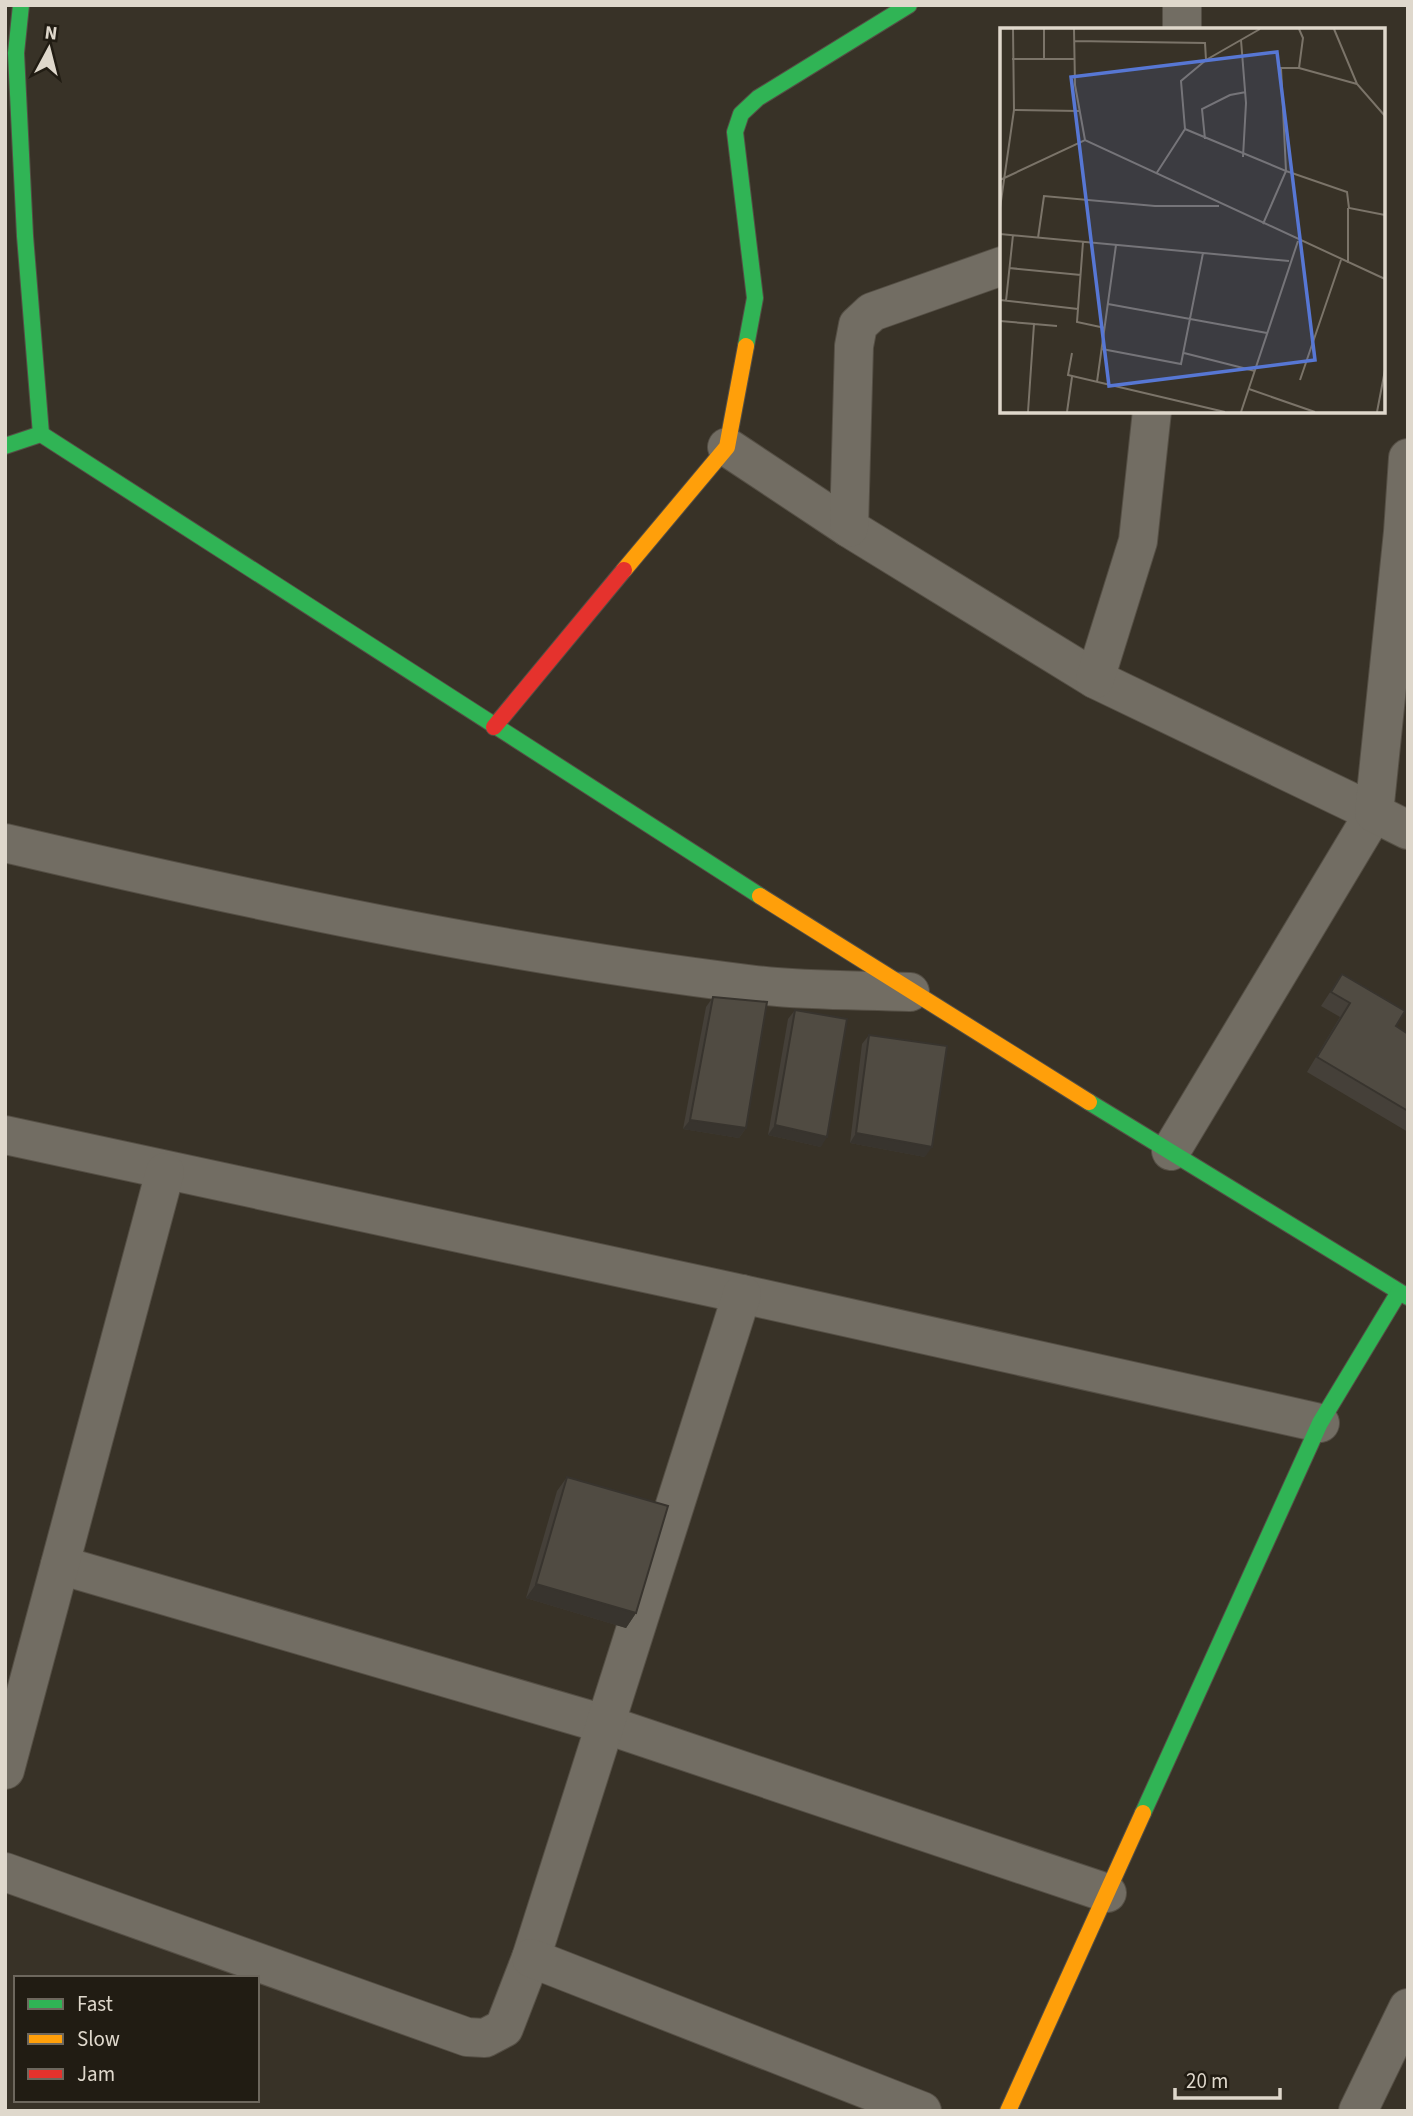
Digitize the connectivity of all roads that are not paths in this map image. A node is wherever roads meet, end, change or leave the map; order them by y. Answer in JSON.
{"nodes":[{"id":1,"x":21,"y":5,"type":"edge"},
{"id":2,"x":909,"y":5,"type":"edge"},
{"id":3,"x":1182,"y":5,"type":"edge"},
{"id":4,"x":1182,"y":28,"type":"edge"},
{"id":5,"x":15,"y":234,"type":"edge"},
{"id":6,"x":1000,"y":267,"type":"edge"},
{"id":7,"x":1152,"y":413,"type":"edge"},
{"id":8,"x":41,"y":434,"type":"junction"},
{"id":9,"x":5,"y":446,"type":"edge"},
{"id":10,"x":727,"y":447,"type":"junction"},
{"id":11,"x":1408,"y":458,"type":"edge"},
{"id":12,"x":849,"y":528,"type":"junction"},
{"id":13,"x":1095,"y":679,"type":"junction"},
{"id":14,"x":494,"y":727,"type":"junction"},
{"id":15,"x":1374,"y":813,"type":"junction"},
{"id":16,"x":1408,"y":830,"type":"edge"},
{"id":17,"x":5,"y":843,"type":"edge"},
{"id":18,"x":910,"y":992,"type":"junction"},
{"id":19,"x":5,"y":1135,"type":"edge"},
{"id":20,"x":1171,"y":1151,"type":"junction"},
{"id":21,"x":164,"y":1172,"type":"junction"},
{"id":22,"x":741,"y":1294,"type":"junction"},
{"id":23,"x":1403,"y":1294,"type":"edge"},
{"id":24,"x":1320,"y":1423,"type":"junction"},
{"id":25,"x":60,"y":1565,"type":"junction"},
{"id":26,"x":11,"y":1722,"type":"edge"},
{"id":27,"x":604,"y":1724,"type":"junction"},
{"id":28,"x":5,"y":1770,"type":"edge"},
{"id":29,"x":5,"y":1872,"type":"edge"},
{"id":30,"x":1107,"y":1893,"type":"junction"},
{"id":31,"x":531,"y":1958,"type":"junction"},
{"id":32,"x":1408,"y":2008,"type":"edge"},
{"id":33,"x":922,"y":2111,"type":"edge"},
{"id":34,"x":1008,"y":2111,"type":"edge"},
{"id":35,"x":1358,"y":2111,"type":"edge"}],
"edges":[{"from":1,"to":5,"type":"street"},
{"from":2,"to":10,"type":"street"},
{"from":3,"to":4,"type":"street"},
{"from":5,"to":8,"type":"street"},
{"from":6,"to":12,"type":"street"},
{"from":7,"to":13,"type":"street"},
{"from":8,"to":9,"type":"street"},
{"from":8,"to":14,"type":"street"},
{"from":10,"to":12,"type":"street"},
{"from":10,"to":14,"type":"street"},
{"from":11,"to":15,"type":"street"},
{"from":12,"to":13,"type":"street"},
{"from":13,"to":15,"type":"street"},
{"from":14,"to":18,"type":"street"},
{"from":15,"to":16,"type":"street"},
{"from":15,"to":20,"type":"street"},
{"from":17,"to":18,"type":"street"},
{"from":18,"to":20,"type":"street"},
{"from":19,"to":21,"type":"street"},
{"from":20,"to":23,"type":"street"},
{"from":21,"to":22,"type":"street"},
{"from":21,"to":25,"type":"street"},
{"from":22,"to":24,"type":"street"},
{"from":22,"to":27,"type":"street"},
{"from":23,"to":24,"type":"street"},
{"from":24,"to":30,"type":"street"},
{"from":25,"to":26,"type":"street"},
{"from":25,"to":27,"type":"street"},
{"from":26,"to":28,"type":"street"},
{"from":27,"to":30,"type":"street"},
{"from":27,"to":31,"type":"street"},
{"from":29,"to":31,"type":"street"},
{"from":30,"to":34,"type":"street"},
{"from":31,"to":33,"type":"street"},
{"from":32,"to":35,"type":"street"}]}
